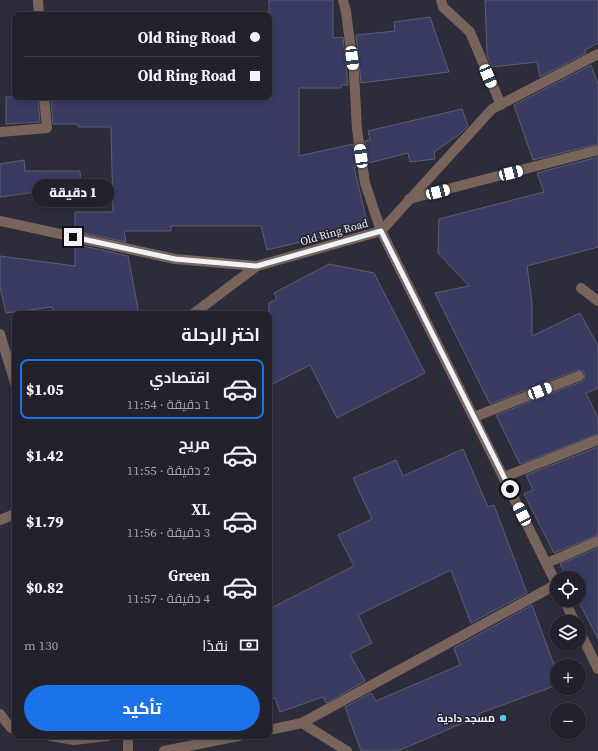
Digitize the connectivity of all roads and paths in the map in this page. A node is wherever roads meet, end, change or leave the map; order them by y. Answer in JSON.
{"nodes":[{"id":1,"x":38,"y":0,"type":"edge"},
{"id":2,"x":343,"y":0,"type":"edge"},
{"id":3,"x":441,"y":0,"type":"edge"},
{"id":4,"x":39,"y":12,"type":"edge"},
{"id":5,"x":598,"y":54,"type":"edge"},
{"id":6,"x":44,"y":100,"type":"edge"},
{"id":7,"x":500,"y":105,"type":"junction"},
{"id":8,"x":0,"y":132,"type":"edge"},
{"id":9,"x":598,"y":150,"type":"edge"},
{"id":10,"x":409,"y":199,"type":"junction"},
{"id":11,"x":0,"y":221,"type":"edge"},
{"id":12,"x":381,"y":231,"type":"junction"},
{"id":13,"x":257,"y":266,"type":"junction"},
{"id":14,"x":581,"y":288,"type":"dead end"},
{"id":15,"x":598,"y":301,"type":"edge"},
{"id":16,"x":197,"y":311,"type":"edge"},
{"id":17,"x":0,"y":334,"type":"edge"},
{"id":18,"x":12,"y":373,"type":"edge"},
{"id":19,"x":579,"y":376,"type":"dead end"},
{"id":20,"x":474,"y":417,"type":"junction"},
{"id":21,"x":598,"y":440,"type":"edge"},
{"id":22,"x":504,"y":477,"type":"junction"},
{"id":23,"x":12,"y":515,"type":"edge"},
{"id":24,"x":0,"y":520,"type":"edge"},
{"id":25,"x":598,"y":542,"type":"edge"},
{"id":26,"x":547,"y":563,"type":"junction"},
{"id":27,"x":551,"y":571,"type":"edge"},
{"id":28,"x":550,"y":589,"type":"edge"},
{"id":29,"x":586,"y":644,"type":"edge"},
{"id":30,"x":598,"y":668,"type":"edge"},
{"id":31,"x":0,"y":714,"type":"edge"},
{"id":32,"x":302,"y":723,"type":"junction"},
{"id":33,"x":12,"y":728,"type":"edge"},
{"id":34,"x":272,"y":729,"type":"edge"},
{"id":35,"x":68,"y":739,"type":"edge"},
{"id":36,"x":82,"y":739,"type":"edge"},
{"id":37,"x":128,"y":739,"type":"edge"},
{"id":38,"x":223,"y":739,"type":"edge"},
{"id":39,"x":128,"y":751,"type":"edge"},
{"id":40,"x":164,"y":751,"type":"edge"},
{"id":41,"x":347,"y":751,"type":"edge"}],
"edges":[{"from":1,"to":4,"type":"street"},
{"from":2,"to":12,"type":"street"},
{"from":3,"to":7,"type":"street"},
{"from":5,"to":7,"type":"street"},
{"from":6,"to":8,"type":"street"},
{"from":7,"to":10,"type":"street"},
{"from":9,"to":10,"type":"street"},
{"from":10,"to":12,"type":"street"},
{"from":11,"to":13,"type":"street","name":"Old Ring Road"},
{"from":12,"to":13,"type":"street","name":"Old Ring Road"},
{"from":12,"to":20,"type":"street","name":"Old Ring Road"},
{"from":13,"to":16,"type":"street"},
{"from":14,"to":15,"type":"street"},
{"from":17,"to":18,"type":"street"},
{"from":19,"to":20,"type":"street"},
{"from":20,"to":22,"type":"street","name":"Old Ring Road"},
{"from":21,"to":22,"type":"street"},
{"from":22,"to":26,"type":"street","name":"Old Ring Road"},
{"from":23,"to":24,"type":"street"},
{"from":25,"to":26,"type":"street"},
{"from":26,"to":27,"type":"street","name":"Old Ring Road"},
{"from":28,"to":32,"type":"street"},
{"from":29,"to":30,"type":"street"},
{"from":31,"to":33,"type":"street"},
{"from":32,"to":34,"type":"street"},
{"from":32,"to":41,"type":"street"},
{"from":35,"to":36,"type":"street"},
{"from":37,"to":39,"type":"street"},
{"from":38,"to":40,"type":"street"}]}
